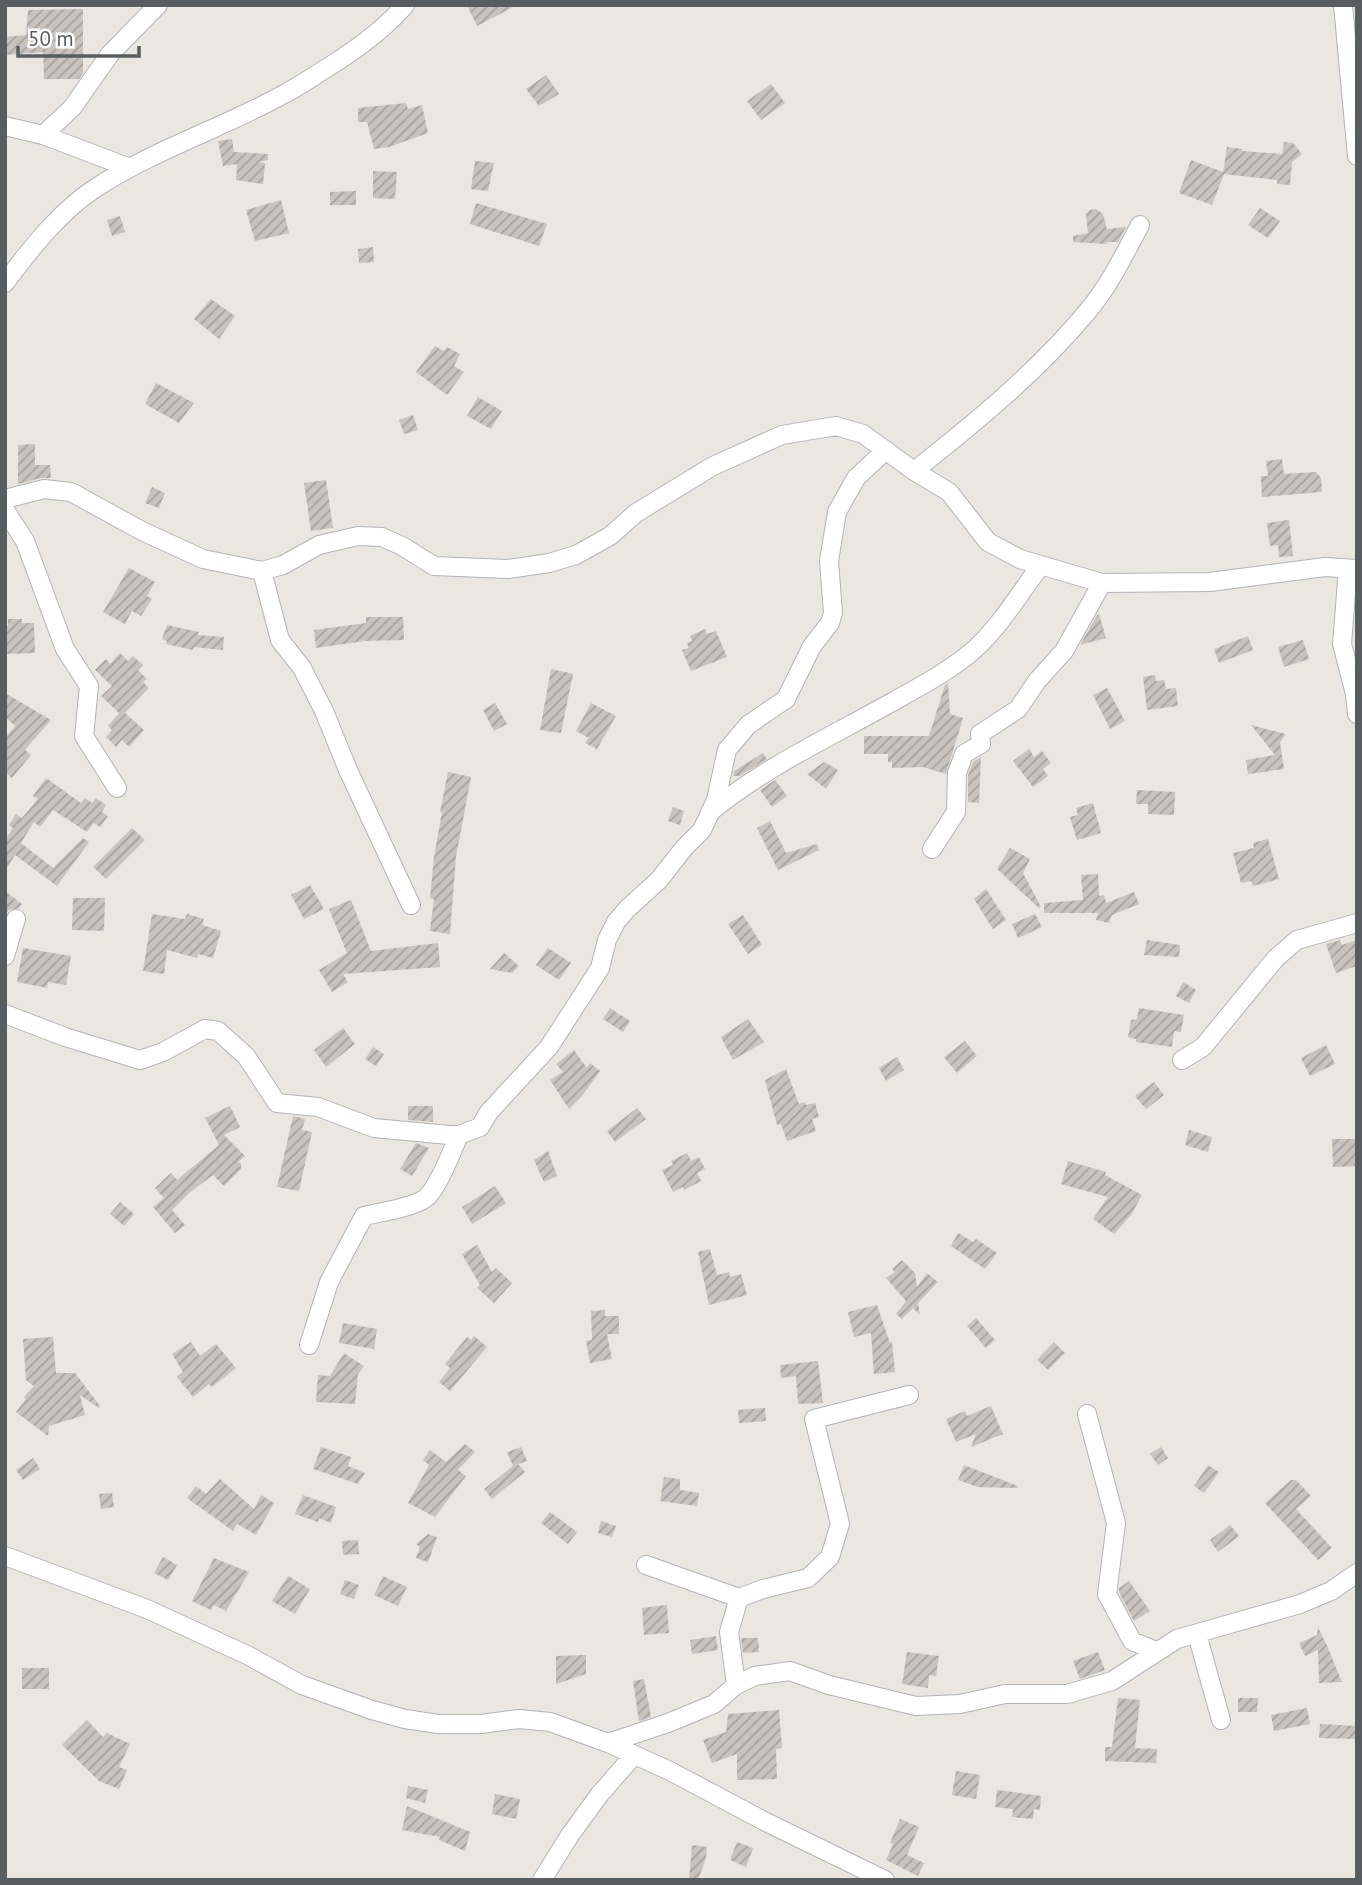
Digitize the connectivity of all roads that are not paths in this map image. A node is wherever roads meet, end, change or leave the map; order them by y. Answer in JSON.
{"nodes":[{"id":1,"x":158,"y":5,"type":"edge"},
{"id":2,"x":405,"y":5,"type":"edge"},
{"id":3,"x":1343,"y":5,"type":"edge"},
{"id":4,"x":5,"y":126,"type":"edge"},
{"id":5,"x":43,"y":135,"type":"junction"},
{"id":6,"x":1357,"y":156,"type":"edge"},
{"id":7,"x":130,"y":168,"type":"junction"},
{"id":8,"x":1140,"y":225,"type":"dead end"},
{"id":9,"x":5,"y":283,"type":"edge"},
{"id":10,"x":886,"y":450,"type":"junction"},
{"id":11,"x":914,"y":471,"type":"junction"},
{"id":12,"x":5,"y":499,"type":"edge"},
{"id":13,"x":5,"y":510,"type":"edge"},
{"id":14,"x":1041,"y":565,"type":"junction"},
{"id":15,"x":1352,"y":569,"type":"edge"},
{"id":16,"x":262,"y":571,"type":"junction"},
{"id":17,"x":1102,"y":583,"type":"junction"},
{"id":18,"x":1357,"y":714,"type":"edge"},
{"id":19,"x":117,"y":789,"type":"dead end"},
{"id":20,"x":710,"y":812,"type":"junction"},
{"id":21,"x":932,"y":849,"type":"dead end"},
{"id":22,"x":411,"y":905,"type":"dead end"},
{"id":23,"x":16,"y":919,"type":"dead end"},
{"id":24,"x":1357,"y":923,"type":"edge"},
{"id":25,"x":5,"y":956,"type":"edge"},
{"id":26,"x":5,"y":1014,"type":"edge"},
{"id":27,"x":1182,"y":1059,"type":"dead end"},
{"id":28,"x":459,"y":1135,"type":"junction"},
{"id":29,"x":309,"y":1345,"type":"dead end"},
{"id":30,"x":909,"y":1395,"type":"dead end"},
{"id":31,"x":1087,"y":1414,"type":"dead end"},
{"id":32,"x":5,"y":1556,"type":"edge"},
{"id":33,"x":646,"y":1565,"type":"dead end"},
{"id":34,"x":1357,"y":1573,"type":"edge"},
{"id":35,"x":739,"y":1598,"type":"junction"},
{"id":36,"x":1197,"y":1634,"type":"junction"},
{"id":37,"x":1156,"y":1651,"type":"junction"},
{"id":38,"x":736,"y":1685,"type":"junction"},
{"id":39,"x":1221,"y":1720,"type":"dead end"},
{"id":40,"x":608,"y":1743,"type":"junction"},
{"id":41,"x":634,"y":1755,"type":"junction"},
{"id":42,"x":542,"y":1880,"type":"edge"},
{"id":43,"x":885,"y":1880,"type":"edge"}],
"edges":[{"from":1,"to":5,"type":"street"},
{"from":2,"to":7,"type":"street"},
{"from":3,"to":6,"type":"street"},
{"from":4,"to":5,"type":"street"},
{"from":5,"to":7,"type":"street"},
{"from":7,"to":9,"type":"street"},
{"from":8,"to":11,"type":"street"},
{"from":10,"to":11,"type":"street"},
{"from":10,"to":16,"type":"street"},
{"from":10,"to":20,"type":"street"},
{"from":11,"to":14,"type":"street"},
{"from":12,"to":16,"type":"street"},
{"from":13,"to":19,"type":"street"},
{"from":14,"to":17,"type":"street"},
{"from":14,"to":20,"type":"street"},
{"from":15,"to":17,"type":"street"},
{"from":15,"to":18,"type":"street"},
{"from":16,"to":22,"type":"street"},
{"from":17,"to":21,"type":"street"},
{"from":20,"to":28,"type":"street"},
{"from":23,"to":25,"type":"street"},
{"from":24,"to":27,"type":"street"},
{"from":26,"to":28,"type":"street"},
{"from":28,"to":29,"type":"street"},
{"from":30,"to":35,"type":"street"},
{"from":31,"to":37,"type":"street"},
{"from":32,"to":40,"type":"street"},
{"from":33,"to":35,"type":"street"},
{"from":34,"to":36,"type":"street"},
{"from":35,"to":38,"type":"street"},
{"from":36,"to":37,"type":"street"},
{"from":36,"to":39,"type":"street"},
{"from":37,"to":38,"type":"street"},
{"from":38,"to":40,"type":"street"},
{"from":40,"to":41,"type":"street"},
{"from":41,"to":42,"type":"street"},
{"from":41,"to":43,"type":"street"}]}
